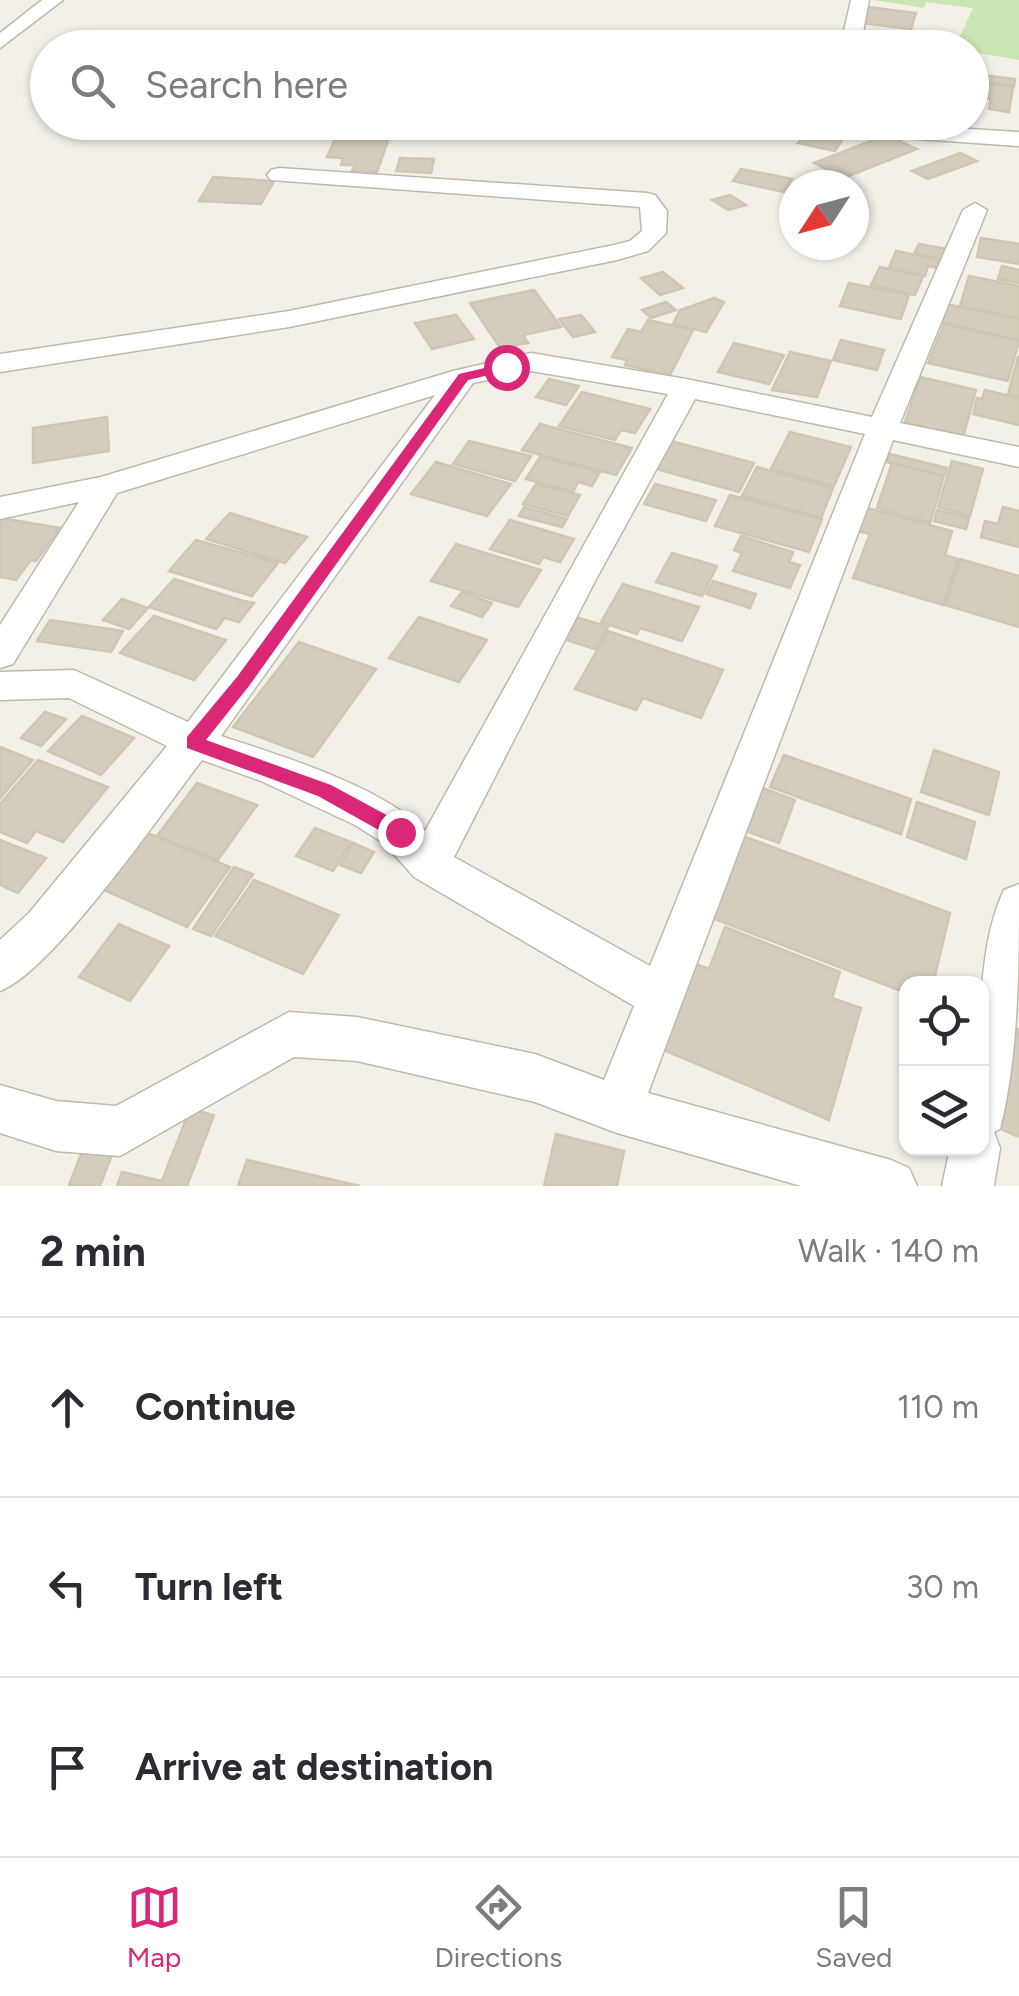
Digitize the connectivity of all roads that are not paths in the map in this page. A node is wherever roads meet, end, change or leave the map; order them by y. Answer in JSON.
{"nodes":[{"id":1,"x":54,"y":0,"type":"edge"},
{"id":2,"x":860,"y":0,"type":"edge"},
{"id":3,"x":854,"y":30,"type":"edge"},
{"id":4,"x":0,"y":42,"type":"edge"},
{"id":5,"x":989,"y":137,"type":"edge"},
{"id":6,"x":1019,"y":139,"type":"edge"},
{"id":7,"x":279,"y":175,"type":"dead end"},
{"id":8,"x":975,"y":210,"type":"dead end"},
{"id":9,"x":0,"y":364,"type":"edge"},
{"id":10,"x":463,"y":377,"type":"junction"},
{"id":11,"x":686,"y":388,"type":"junction"},
{"id":12,"x":882,"y":430,"type":"junction"},
{"id":13,"x":1019,"y":457,"type":"edge"},
{"id":14,"x":105,"y":486,"type":"junction"},
{"id":15,"x":0,"y":508,"type":"edge"},
{"id":16,"x":0,"y":655,"type":"edge"},
{"id":17,"x":0,"y":686,"type":"edge"},
{"id":18,"x":194,"y":742,"type":"junction"},
{"id":19,"x":428,"y":864,"type":"junction"},
{"id":20,"x":1019,"y":903,"type":"edge"},
{"id":21,"x":0,"y":970,"type":"edge"},
{"id":22,"x":661,"y":997,"type":"junction"},
{"id":23,"x":989,"y":1072,"type":"edge"},
{"id":24,"x":0,"y":1109,"type":"edge"},
{"id":25,"x":617,"y":1109,"type":"junction"},
{"id":26,"x":974,"y":1156,"type":"edge"},
{"id":27,"x":891,"y":1186,"type":"edge"},
{"id":28,"x":968,"y":1186,"type":"edge"}],
"edges":[{"from":1,"to":4,"type":"street"},
{"from":2,"to":3,"type":"street"},
{"from":5,"to":6,"type":"street"},
{"from":7,"to":9,"type":"street"},
{"from":8,"to":12,"type":"street"},
{"from":10,"to":11,"type":"street"},
{"from":10,"to":14,"type":"street"},
{"from":10,"to":18,"type":"street"},
{"from":11,"to":12,"type":"street"},
{"from":11,"to":19,"type":"street"},
{"from":12,"to":13,"type":"street"},
{"from":12,"to":22,"type":"street"},
{"from":14,"to":15,"type":"street"},
{"from":14,"to":16,"type":"street"},
{"from":17,"to":18,"type":"street"},
{"from":18,"to":19,"type":"street"},
{"from":18,"to":21,"type":"street"},
{"from":19,"to":22,"type":"street"},
{"from":20,"to":23,"type":"street"},
{"from":22,"to":25,"type":"street"},
{"from":24,"to":25,"type":"street"},
{"from":25,"to":27,"type":"street"},
{"from":26,"to":28,"type":"street"}]}
